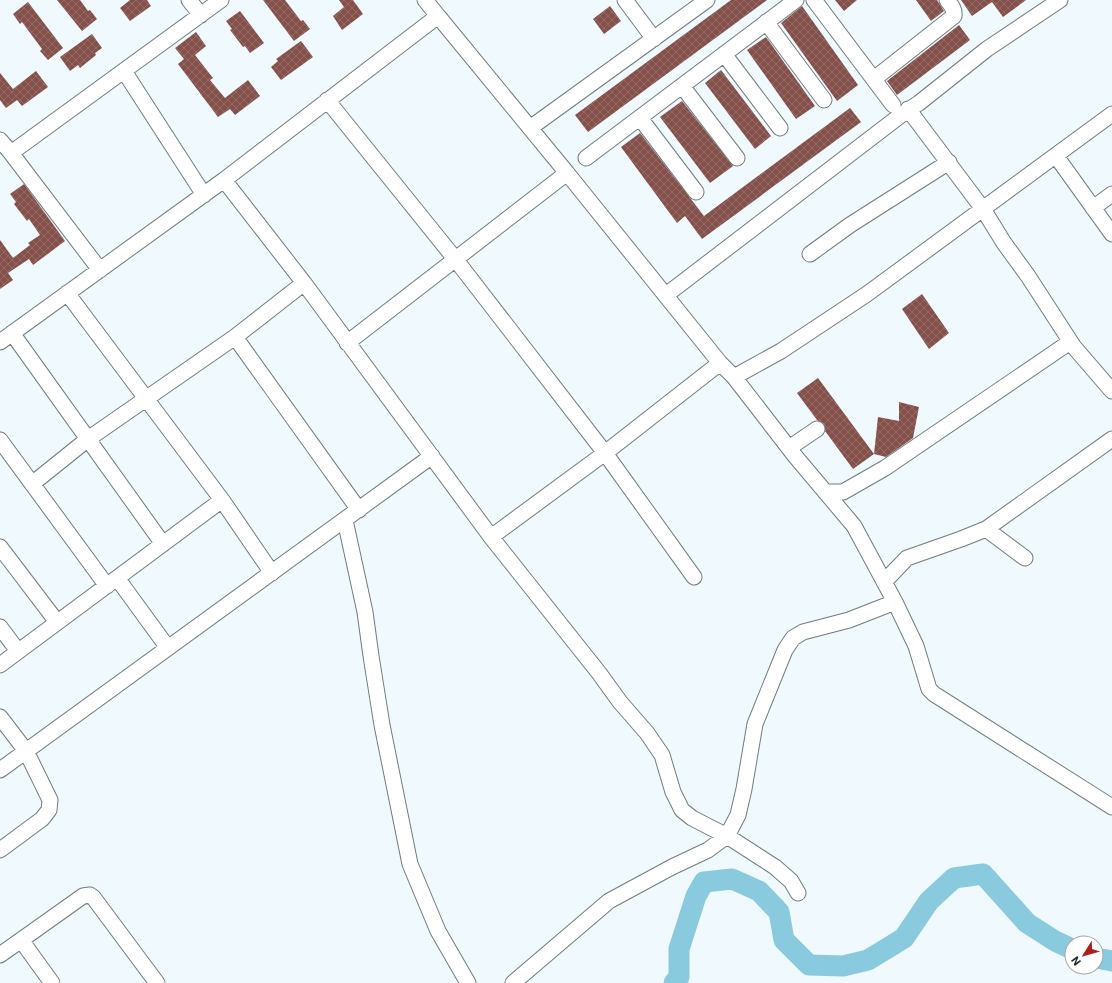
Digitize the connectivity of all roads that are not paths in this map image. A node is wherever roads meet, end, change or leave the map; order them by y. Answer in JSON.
{"nodes":[{"id":1,"x":189,"y":0,"type":"edge"},
{"id":2,"x":221,"y":0,"type":"edge"},
{"id":3,"x":425,"y":0,"type":"edge"},
{"id":4,"x":625,"y":0,"type":"edge"},
{"id":5,"x":708,"y":0,"type":"edge"},
{"id":6,"x":796,"y":0,"type":"edge"},
{"id":7,"x":814,"y":0,"type":"edge"},
{"id":8,"x":947,"y":0,"type":"edge"},
{"id":9,"x":1060,"y":0,"type":"edge"},
{"id":10,"x":201,"y":15,"type":"junction"},
{"id":11,"x":438,"y":16,"type":"junction"},
{"id":12,"x":766,"y":22,"type":"junction"},
{"id":13,"x":654,"y":39,"type":"junction"},
{"id":14,"x":724,"y":54,"type":"junction"},
{"id":15,"x":124,"y":71,"type":"junction"},
{"id":16,"x":874,"y":79,"type":"junction"},
{"id":17,"x":682,"y":86,"type":"junction"},
{"id":18,"x":327,"y":100,"type":"junction"},
{"id":19,"x":824,"y":100,"type":"dead end"},
{"id":20,"x":893,"y":105,"type":"dead end"},
{"id":21,"x":908,"y":109,"type":"junction"},
{"id":22,"x":1112,"y":114,"type":"edge"},
{"id":23,"x":640,"y":118,"type":"junction"},
{"id":24,"x":530,"y":128,"type":"junction"},
{"id":25,"x":780,"y":128,"type":"dead end"},
{"id":26,"x":0,"y":140,"type":"edge"},
{"id":27,"x":11,"y":153,"type":"junction"},
{"id":28,"x":1056,"y":156,"type":"junction"},
{"id":29,"x":586,"y":158,"type":"dead end"},
{"id":30,"x":738,"y":158,"type":"dead end"},
{"id":31,"x":949,"y":162,"type":"junction"},
{"id":32,"x":568,"y":173,"type":"junction"},
{"id":33,"x":224,"y":180,"type":"junction"},
{"id":34,"x":696,"y":192,"type":"dead end"},
{"id":35,"x":1112,"y":194,"type":"edge"},
{"id":36,"x":204,"y":195,"type":"junction"},
{"id":37,"x":1093,"y":208,"type":"junction"},
{"id":38,"x":983,"y":209,"type":"junction"},
{"id":39,"x":1112,"y":234,"type":"edge"},
{"id":40,"x":810,"y":254,"type":"dead end"},
{"id":41,"x":456,"y":260,"type":"junction"},
{"id":42,"x":100,"y":270,"type":"junction"},
{"id":43,"x":304,"y":283,"type":"junction"},
{"id":44,"x":67,"y":294,"type":"junction"},
{"id":45,"x":666,"y":295,"type":"junction"},
{"id":46,"x":235,"y":337,"type":"junction"},
{"id":47,"x":6,"y":338,"type":"edge"},
{"id":48,"x":1070,"y":342,"type":"junction"},
{"id":49,"x":348,"y":343,"type":"junction"},
{"id":50,"x":720,"y":363,"type":"junction"},
{"id":51,"x":734,"y":377,"type":"junction"},
{"id":52,"x":1112,"y":391,"type":"edge"},
{"id":53,"x":146,"y":399,"type":"junction"},
{"id":54,"x":817,"y":429,"type":"dead end"},
{"id":55,"x":88,"y":439,"type":"junction"},
{"id":56,"x":1112,"y":439,"type":"edge"},
{"id":57,"x":0,"y":440,"type":"edge"},
{"id":58,"x":789,"y":448,"type":"junction"},
{"id":59,"x":605,"y":453,"type":"junction"},
{"id":60,"x":432,"y":456,"type":"junction"},
{"id":61,"x":32,"y":484,"type":"junction"},
{"id":62,"x":825,"y":492,"type":"junction"},
{"id":63,"x":222,"y":500,"type":"junction"},
{"id":64,"x":359,"y":510,"type":"junction"},
{"id":65,"x":345,"y":520,"type":"junction"},
{"id":66,"x":986,"y":529,"type":"junction"},
{"id":67,"x":491,"y":537,"type":"junction"},
{"id":68,"x":163,"y":544,"type":"junction"},
{"id":69,"x":0,"y":547,"type":"edge"},
{"id":70,"x":1025,"y":558,"type":"dead end"},
{"id":71,"x":272,"y":573,"type":"junction"},
{"id":72,"x":694,"y":577,"type":"dead end"},
{"id":73,"x":112,"y":582,"type":"junction"},
{"id":74,"x":884,"y":582,"type":"junction"},
{"id":75,"x":895,"y":602,"type":"junction"},
{"id":76,"x":57,"y":622,"type":"junction"},
{"id":77,"x":0,"y":627,"type":"edge"},
{"id":78,"x":168,"y":648,"type":"junction"},
{"id":79,"x":18,"y":651,"type":"junction"},
{"id":80,"x":0,"y":665,"type":"edge"},
{"id":81,"x":0,"y":717,"type":"edge"},
{"id":82,"x":26,"y":751,"type":"junction"},
{"id":83,"x":0,"y":770,"type":"edge"},
{"id":84,"x":1112,"y":807,"type":"edge"},
{"id":85,"x":727,"y":836,"type":"junction"},
{"id":86,"x":0,"y":850,"type":"edge"},
{"id":87,"x":798,"y":893,"type":"dead end"},
{"id":88,"x":21,"y":940,"type":"junction"},
{"id":89,"x":0,"y":955,"type":"edge"},
{"id":90,"x":52,"y":983,"type":"edge"},
{"id":91,"x":157,"y":983,"type":"edge"},
{"id":92,"x":468,"y":983,"type":"edge"},
{"id":93,"x":513,"y":983,"type":"edge"}],
"edges":[{"from":1,"to":10,"type":"street"},
{"from":2,"to":10,"type":"street"},
{"from":3,"to":11,"type":"street"},
{"from":4,"to":13,"type":"street"},
{"from":5,"to":13,"type":"street"},
{"from":6,"to":12,"type":"street"},
{"from":7,"to":16,"type":"street"},
{"from":8,"to":16,"type":"street"},
{"from":9,"to":21,"type":"street"},
{"from":10,"to":15,"type":"street"},
{"from":11,"to":18,"type":"street"},
{"from":11,"to":24,"type":"street"},
{"from":12,"to":14,"type":"street"},
{"from":12,"to":19,"type":"street"},
{"from":13,"to":24,"type":"street"},
{"from":14,"to":17,"type":"street"},
{"from":14,"to":25,"type":"street"},
{"from":15,"to":27,"type":"street"},
{"from":15,"to":36,"type":"street"},
{"from":16,"to":20,"type":"street"},
{"from":17,"to":23,"type":"street"},
{"from":17,"to":30,"type":"street"},
{"from":18,"to":33,"type":"street"},
{"from":18,"to":41,"type":"street"},
{"from":21,"to":31,"type":"street"},
{"from":21,"to":45,"type":"street"},
{"from":22,"to":28,"type":"street"},
{"from":23,"to":29,"type":"street"},
{"from":23,"to":34,"type":"street"},
{"from":24,"to":32,"type":"street"},
{"from":26,"to":27,"type":"street"},
{"from":27,"to":42,"type":"street"},
{"from":28,"to":37,"type":"street"},
{"from":28,"to":38,"type":"street"},
{"from":31,"to":38,"type":"street"},
{"from":31,"to":40,"type":"street"},
{"from":32,"to":41,"type":"street"},
{"from":32,"to":45,"type":"street"},
{"from":33,"to":36,"type":"street"},
{"from":33,"to":43,"type":"street"},
{"from":35,"to":37,"type":"street"},
{"from":36,"to":42,"type":"street"},
{"from":37,"to":39,"type":"street"},
{"from":38,"to":48,"type":"street"},
{"from":38,"to":51,"type":"street"},
{"from":41,"to":49,"type":"street"},
{"from":41,"to":59,"type":"street"},
{"from":42,"to":44,"type":"street"},
{"from":43,"to":46,"type":"street"},
{"from":43,"to":49,"type":"street"},
{"from":44,"to":47,"type":"street"},
{"from":44,"to":53,"type":"street"},
{"from":45,"to":50,"type":"street"},
{"from":46,"to":53,"type":"street"},
{"from":46,"to":64,"type":"street"},
{"from":47,"to":55,"type":"street"},
{"from":48,"to":52,"type":"street"},
{"from":48,"to":62,"type":"street"},
{"from":49,"to":60,"type":"street"},
{"from":50,"to":51,"type":"street"},
{"from":50,"to":59,"type":"street"},
{"from":51,"to":58,"type":"street"},
{"from":53,"to":55,"type":"street"},
{"from":53,"to":63,"type":"street"},
{"from":54,"to":58,"type":"street"},
{"from":55,"to":61,"type":"street"},
{"from":55,"to":68,"type":"street"},
{"from":56,"to":66,"type":"street"},
{"from":57,"to":61,"type":"street"},
{"from":58,"to":62,"type":"street"},
{"from":59,"to":67,"type":"street"},
{"from":59,"to":72,"type":"street"},
{"from":60,"to":64,"type":"street"},
{"from":60,"to":67,"type":"street"},
{"from":61,"to":73,"type":"street"},
{"from":62,"to":74,"type":"street"},
{"from":63,"to":68,"type":"street"},
{"from":63,"to":71,"type":"street"},
{"from":64,"to":65,"type":"street"},
{"from":65,"to":71,"type":"street"},
{"from":65,"to":92,"type":"street"},
{"from":66,"to":70,"type":"street"},
{"from":66,"to":74,"type":"street"},
{"from":67,"to":85,"type":"street"},
{"from":68,"to":73,"type":"street"},
{"from":69,"to":76,"type":"street"},
{"from":71,"to":78,"type":"street"},
{"from":73,"to":76,"type":"street"},
{"from":73,"to":78,"type":"street"},
{"from":74,"to":75,"type":"street"},
{"from":75,"to":84,"type":"street"},
{"from":75,"to":85,"type":"street"},
{"from":76,"to":79,"type":"street"},
{"from":77,"to":79,"type":"street"},
{"from":78,"to":82,"type":"street"},
{"from":79,"to":80,"type":"street"},
{"from":81,"to":82,"type":"street"},
{"from":82,"to":83,"type":"street"},
{"from":82,"to":86,"type":"street"},
{"from":85,"to":87,"type":"street"},
{"from":85,"to":93,"type":"street"},
{"from":88,"to":89,"type":"street"},
{"from":88,"to":90,"type":"street"},
{"from":88,"to":91,"type":"street"}]}
